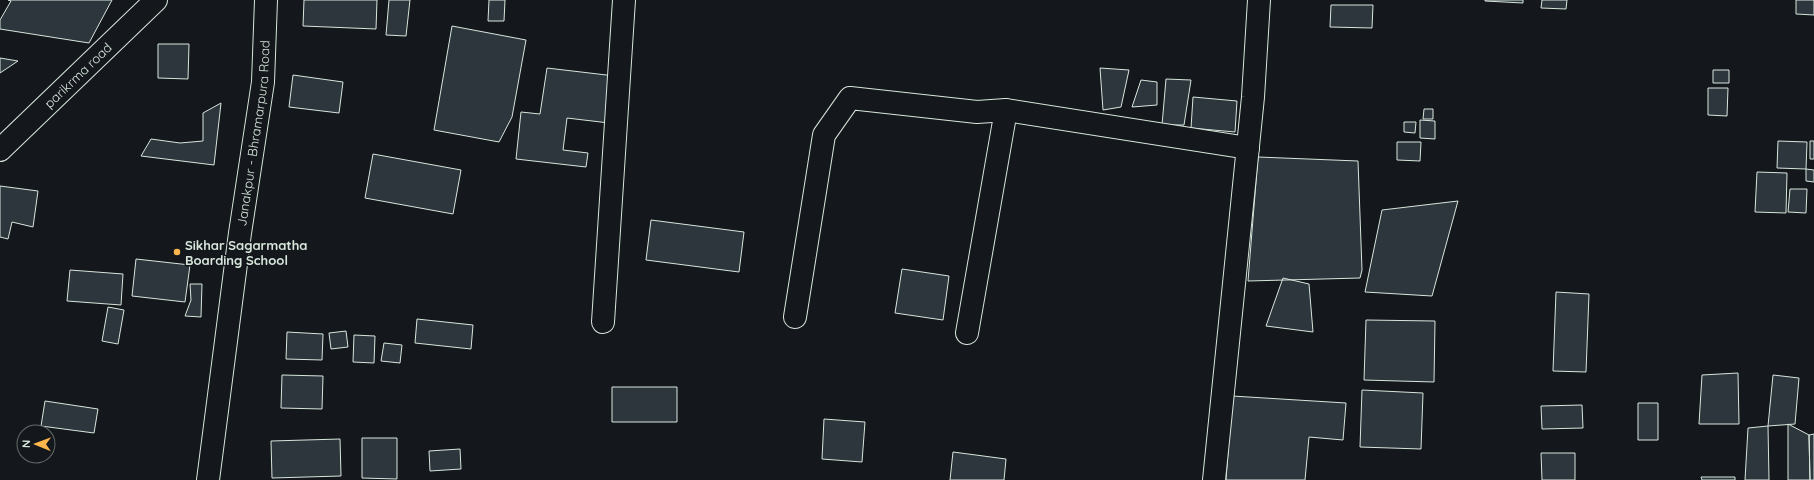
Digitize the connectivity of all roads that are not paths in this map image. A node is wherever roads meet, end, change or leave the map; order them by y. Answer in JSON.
{"nodes":[{"id":1,"x":156,"y":0,"type":"edge"},
{"id":2,"x":266,"y":0,"type":"edge"},
{"id":3,"x":624,"y":0,"type":"edge"},
{"id":4,"x":1259,"y":0,"type":"edge"},
{"id":5,"x":1006,"y":110,"type":"junction"},
{"id":6,"x":1248,"y":148,"type":"junction"},
{"id":7,"x":0,"y":150,"type":"edge"},
{"id":8,"x":795,"y":317,"type":"dead end"},
{"id":9,"x":603,"y":322,"type":"dead end"},
{"id":10,"x":967,"y":333,"type":"dead end"},
{"id":11,"x":208,"y":480,"type":"edge"},
{"id":12,"x":1214,"y":480,"type":"edge"}],
"edges":[{"from":1,"to":7,"type":"street","name":"parikrma road"},
{"from":2,"to":11,"type":"street","name":"Janakpur - Bhramarpura Road"},
{"from":3,"to":9,"type":"street"},
{"from":4,"to":6,"type":"street"},
{"from":5,"to":6,"type":"street"},
{"from":5,"to":8,"type":"street"},
{"from":5,"to":10,"type":"street"},
{"from":6,"to":12,"type":"street"}]}
